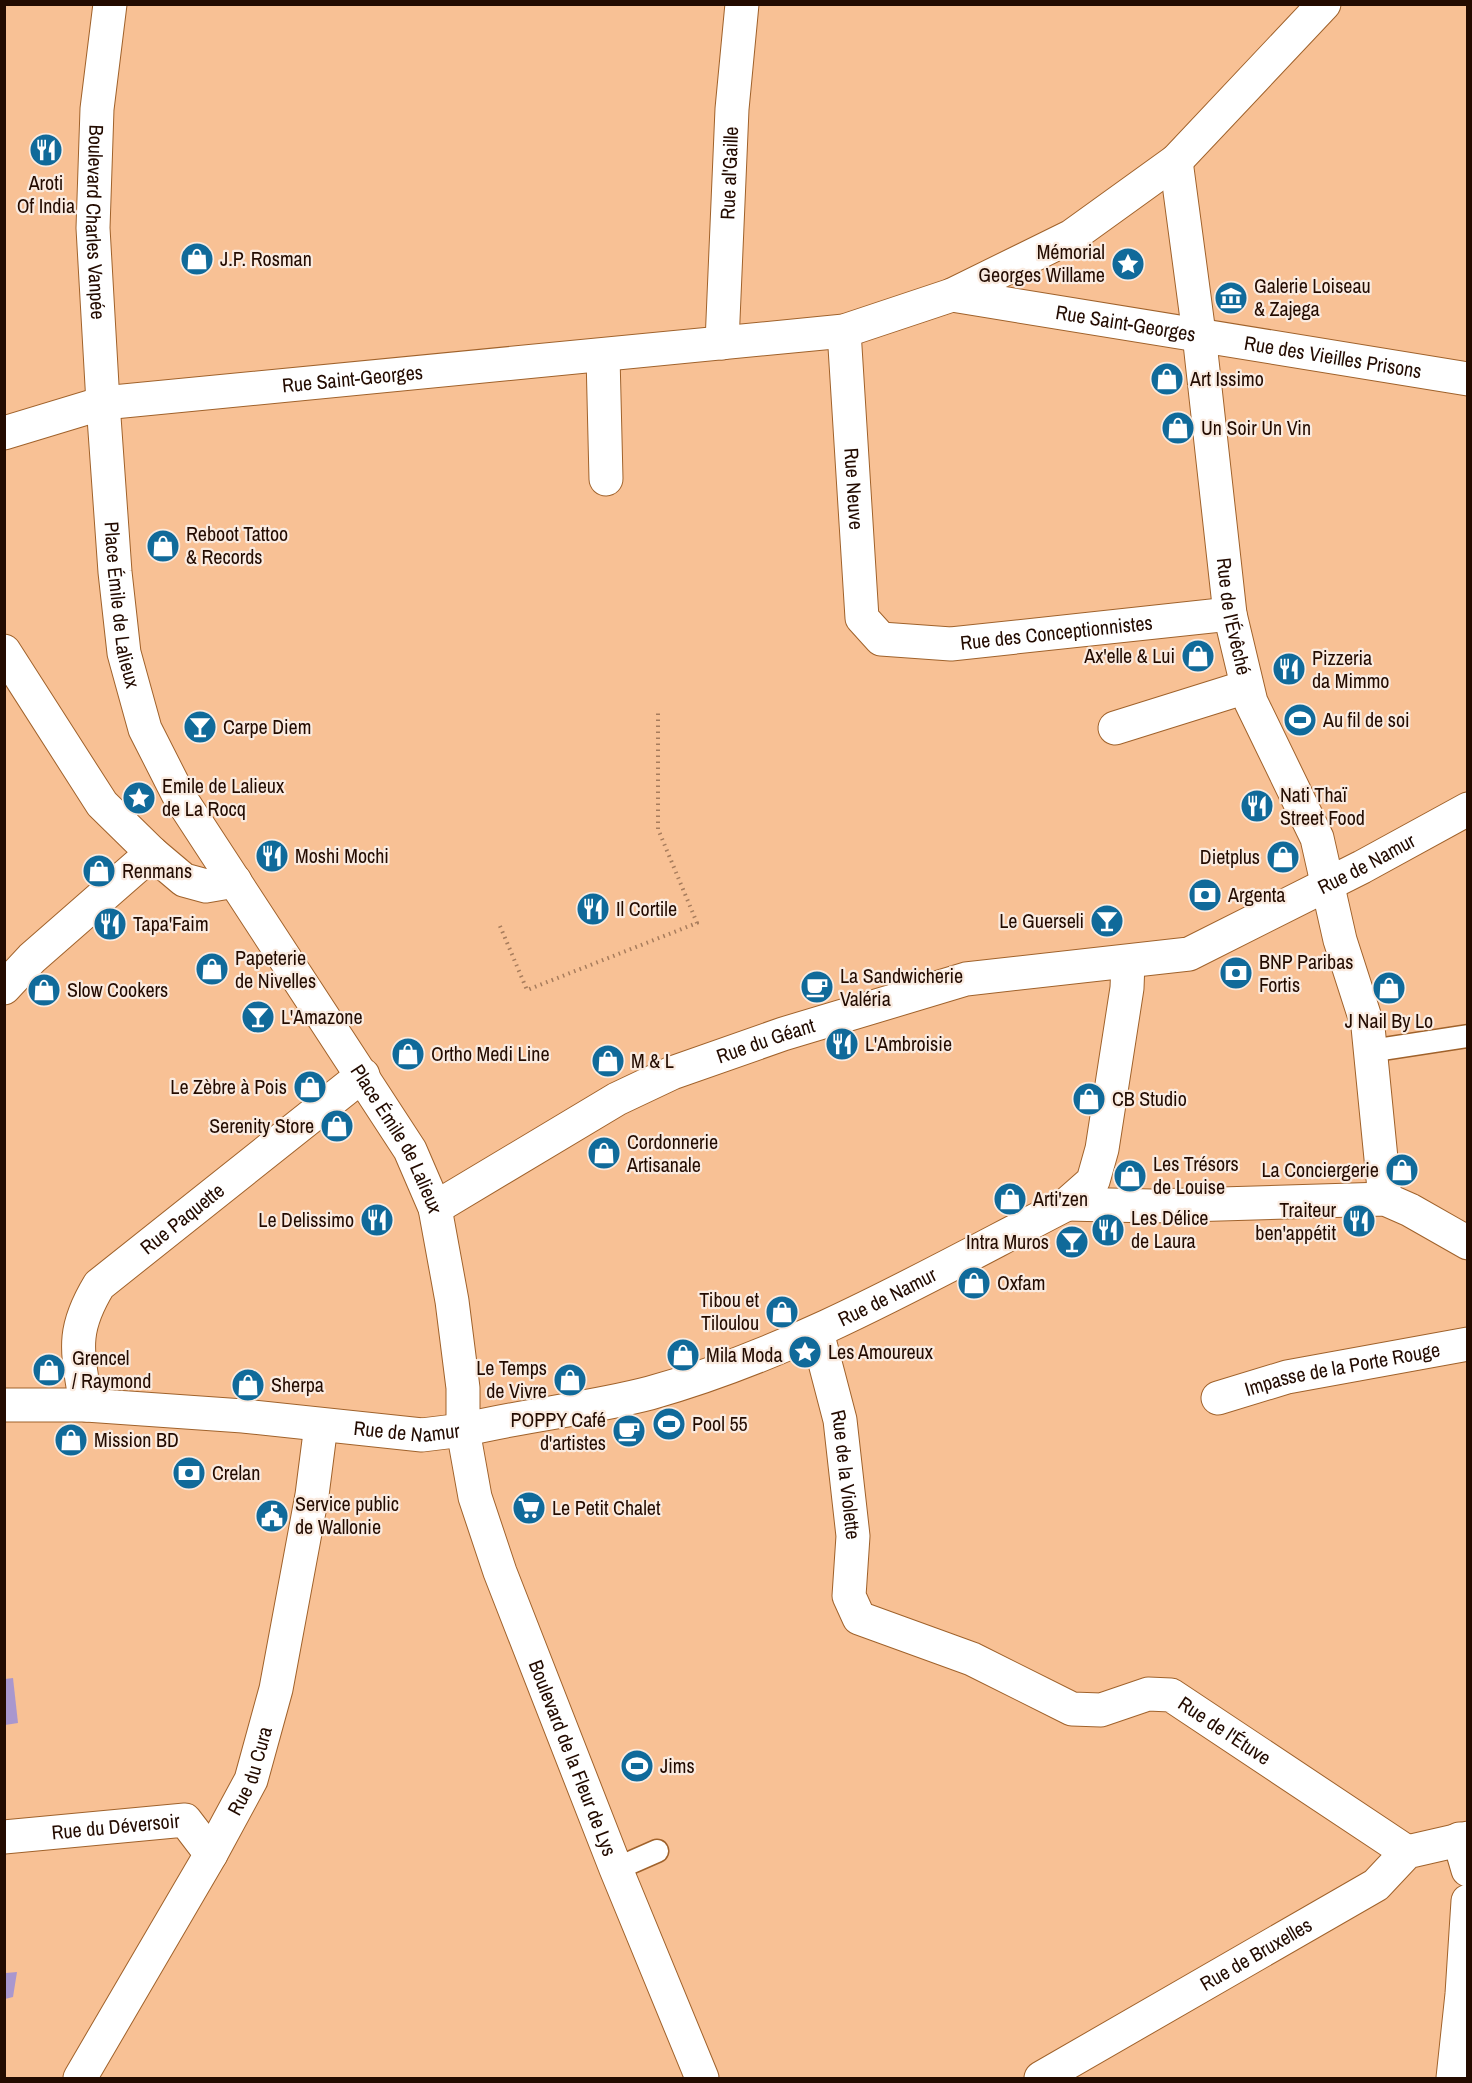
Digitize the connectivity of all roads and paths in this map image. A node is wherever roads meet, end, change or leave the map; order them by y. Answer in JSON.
{"nodes":[{"id":1,"x":110,"y":4,"type":"edge"},
{"id":2,"x":742,"y":4,"type":"edge"},
{"id":3,"x":1324,"y":4,"type":"edge"},
{"id":4,"x":1176,"y":161,"type":"junction"},
{"id":5,"x":952,"y":295,"type":"junction"},
{"id":6,"x":844,"y":331,"type":"junction"},
{"id":7,"x":1199,"y":334,"type":"junction"},
{"id":8,"x":722,"y":343,"type":"junction"},
{"id":9,"x":603,"y":356,"type":"junction"},
{"id":10,"x":1467,"y":379,"type":"edge"},
{"id":11,"x":103,"y":403,"type":"junction"},
{"id":12,"x":4,"y":433,"type":"edge"},
{"id":13,"x":606,"y":479,"type":"dead end"},
{"id":14,"x":1230,"y":614,"type":"junction"},
{"id":15,"x":881,"y":639,"type":"joint"},
{"id":16,"x":4,"y":651,"type":"edge"},
{"id":17,"x":1246,"y":687,"type":"junction"},
{"id":18,"x":658,"y":713,"type":"dead end"},
{"id":19,"x":1115,"y":728,"type":"dead end"},
{"id":20,"x":1467,"y":809,"type":"edge"},
{"id":21,"x":152,"y":853,"type":"junction"},
{"id":22,"x":236,"y":881,"type":"junction"},
{"id":23,"x":1329,"y":883,"type":"junction"},
{"id":24,"x":500,"y":926,"type":"dead end"},
{"id":25,"x":626,"y":952,"type":"junction"},
{"id":26,"x":629,"y":958,"type":"dead end"},
{"id":27,"x":1128,"y":962,"type":"junction"},
{"id":28,"x":4,"y":988,"type":"edge"},
{"id":29,"x":1467,"y":1036,"type":"edge"},
{"id":30,"x":1370,"y":1051,"type":"junction"},
{"id":31,"x":363,"y":1075,"type":"junction"},
{"id":32,"x":1385,"y":1198,"type":"junction"},
{"id":33,"x":1067,"y":1204,"type":"junction"},
{"id":34,"x":435,"y":1208,"type":"junction"},
{"id":35,"x":1467,"y":1243,"type":"edge"},
{"id":36,"x":817,"y":1332,"type":"junction"},
{"id":37,"x":1467,"y":1344,"type":"edge"},
{"id":38,"x":1218,"y":1398,"type":"dead end"},
{"id":39,"x":4,"y":1405,"type":"edge"},
{"id":40,"x":86,"y":1405,"type":"junction"},
{"id":41,"x":321,"y":1425,"type":"junction"},
{"id":42,"x":463,"y":1430,"type":"junction"},
{"id":43,"x":859,"y":1618,"type":"joint"},
{"id":44,"x":4,"y":1837,"type":"edge"},
{"id":45,"x":1463,"y":1839,"type":"edge"},
{"id":46,"x":657,"y":1851,"type":"dead end"},
{"id":47,"x":1407,"y":1852,"type":"junction"},
{"id":48,"x":211,"y":1854,"type":"junction"},
{"id":49,"x":616,"y":1869,"type":"junction"},
{"id":50,"x":1467,"y":1870,"type":"edge"},
{"id":51,"x":1467,"y":1901,"type":"edge"},
{"id":52,"x":80,"y":2079,"type":"edge"},
{"id":53,"x":702,"y":2079,"type":"edge"},
{"id":54,"x":1041,"y":2079,"type":"edge"},
{"id":55,"x":1453,"y":2079,"type":"edge"}],
"edges":[{"from":1,"to":11,"type":"street","name":"Boulevard Charles Vanpée"},
{"from":2,"to":8,"type":"street","name":"Rue al'Gaille"},
{"from":3,"to":4,"type":"street","name":"Rue Saint-Georges"},
{"from":4,"to":5,"type":"street","name":"Rue Saint-Georges"},
{"from":4,"to":7,"type":"street","name":"Rue Saint-Georges"},
{"from":5,"to":6,"type":"street","name":"Rue Saint-Georges"},
{"from":5,"to":7,"type":"street","name":"Rue Saint-Georges"},
{"from":6,"to":8,"type":"street","name":"Rue Saint-Georges"},
{"from":6,"to":15,"type":"street","name":"Rue Neuve"},
{"from":7,"to":10,"type":"street","name":"Rue des Vieilles Prisons"},
{"from":7,"to":14,"type":"street","name":"Rue de l'Évêché"},
{"from":8,"to":9,"type":"street","name":"Rue Saint-Georges"},
{"from":9,"to":11,"type":"street","name":"Rue Saint-Georges"},
{"from":9,"to":13,"type":"street"},
{"from":11,"to":12,"type":"street"},
{"from":11,"to":22,"type":"street","name":"Place Émile de Lalieux"},
{"from":14,"to":15,"type":"street","name":"Rue des Conceptionnistes"},
{"from":14,"to":17,"type":"street","name":"Rue de l'Évêché"},
{"from":16,"to":21,"type":"street"},
{"from":17,"to":19,"type":"street"},
{"from":17,"to":23,"type":"street","name":"Rue de l'Évêché"},
{"from":18,"to":25,"type":"path"},
{"from":20,"to":23,"type":"street","name":"Rue de Namur"},
{"from":21,"to":22,"type":"street"},
{"from":21,"to":28,"type":"street"},
{"from":22,"to":31,"type":"street","name":"Place Émile de Lalieux"},
{"from":23,"to":27,"type":"street","name":"Rue de Namur"},
{"from":23,"to":30,"type":"street","name":"Rue de l'Évêché"},
{"from":24,"to":25,"type":"path"},
{"from":25,"to":26,"type":"path"},
{"from":27,"to":33,"type":"street","name":"Rue de Namur"},
{"from":27,"to":34,"type":"street","name":"Rue du Géant"},
{"from":29,"to":30,"type":"lane"},
{"from":30,"to":32,"type":"street","name":"Rue de l'Évêché"},
{"from":31,"to":34,"type":"street","name":"Place Émile de Lalieux"},
{"from":31,"to":40,"type":"street","name":"Rue Paquette"},
{"from":32,"to":33,"type":"street"},
{"from":32,"to":35,"type":"street"},
{"from":33,"to":36,"type":"street","name":"Rue de Namur"},
{"from":34,"to":42,"type":"street","name":"Place Émile de Lalieux"},
{"from":36,"to":42,"type":"street","name":"Rue de Namur"},
{"from":36,"to":43,"type":"street","name":"Rue de la Violette"},
{"from":37,"to":38,"type":"street","name":"Impasse de la Porte Rouge"},
{"from":39,"to":40,"type":"street","name":"Rue de Namur"},
{"from":40,"to":41,"type":"street","name":"Rue de Namur"},
{"from":41,"to":42,"type":"street","name":"Rue de Namur"},
{"from":41,"to":48,"type":"street","name":"Rue du Cura"},
{"from":42,"to":49,"type":"street","name":"Boulevard de la Fleur de Lys"},
{"from":43,"to":47,"type":"street","name":"Rue de l'Étuve"},
{"from":44,"to":48,"type":"street","name":"Rue du Déversoir"},
{"from":45,"to":47,"type":"street"},
{"from":45,"to":50,"type":"street"},
{"from":46,"to":49,"type":"lane"},
{"from":47,"to":54,"type":"street","name":"Rue de Bruxelles"},
{"from":48,"to":52,"type":"street","name":"Rue du Cura"},
{"from":49,"to":53,"type":"street","name":"Boulevard de la Fleur de Lys"},
{"from":51,"to":55,"type":"street"}]}
